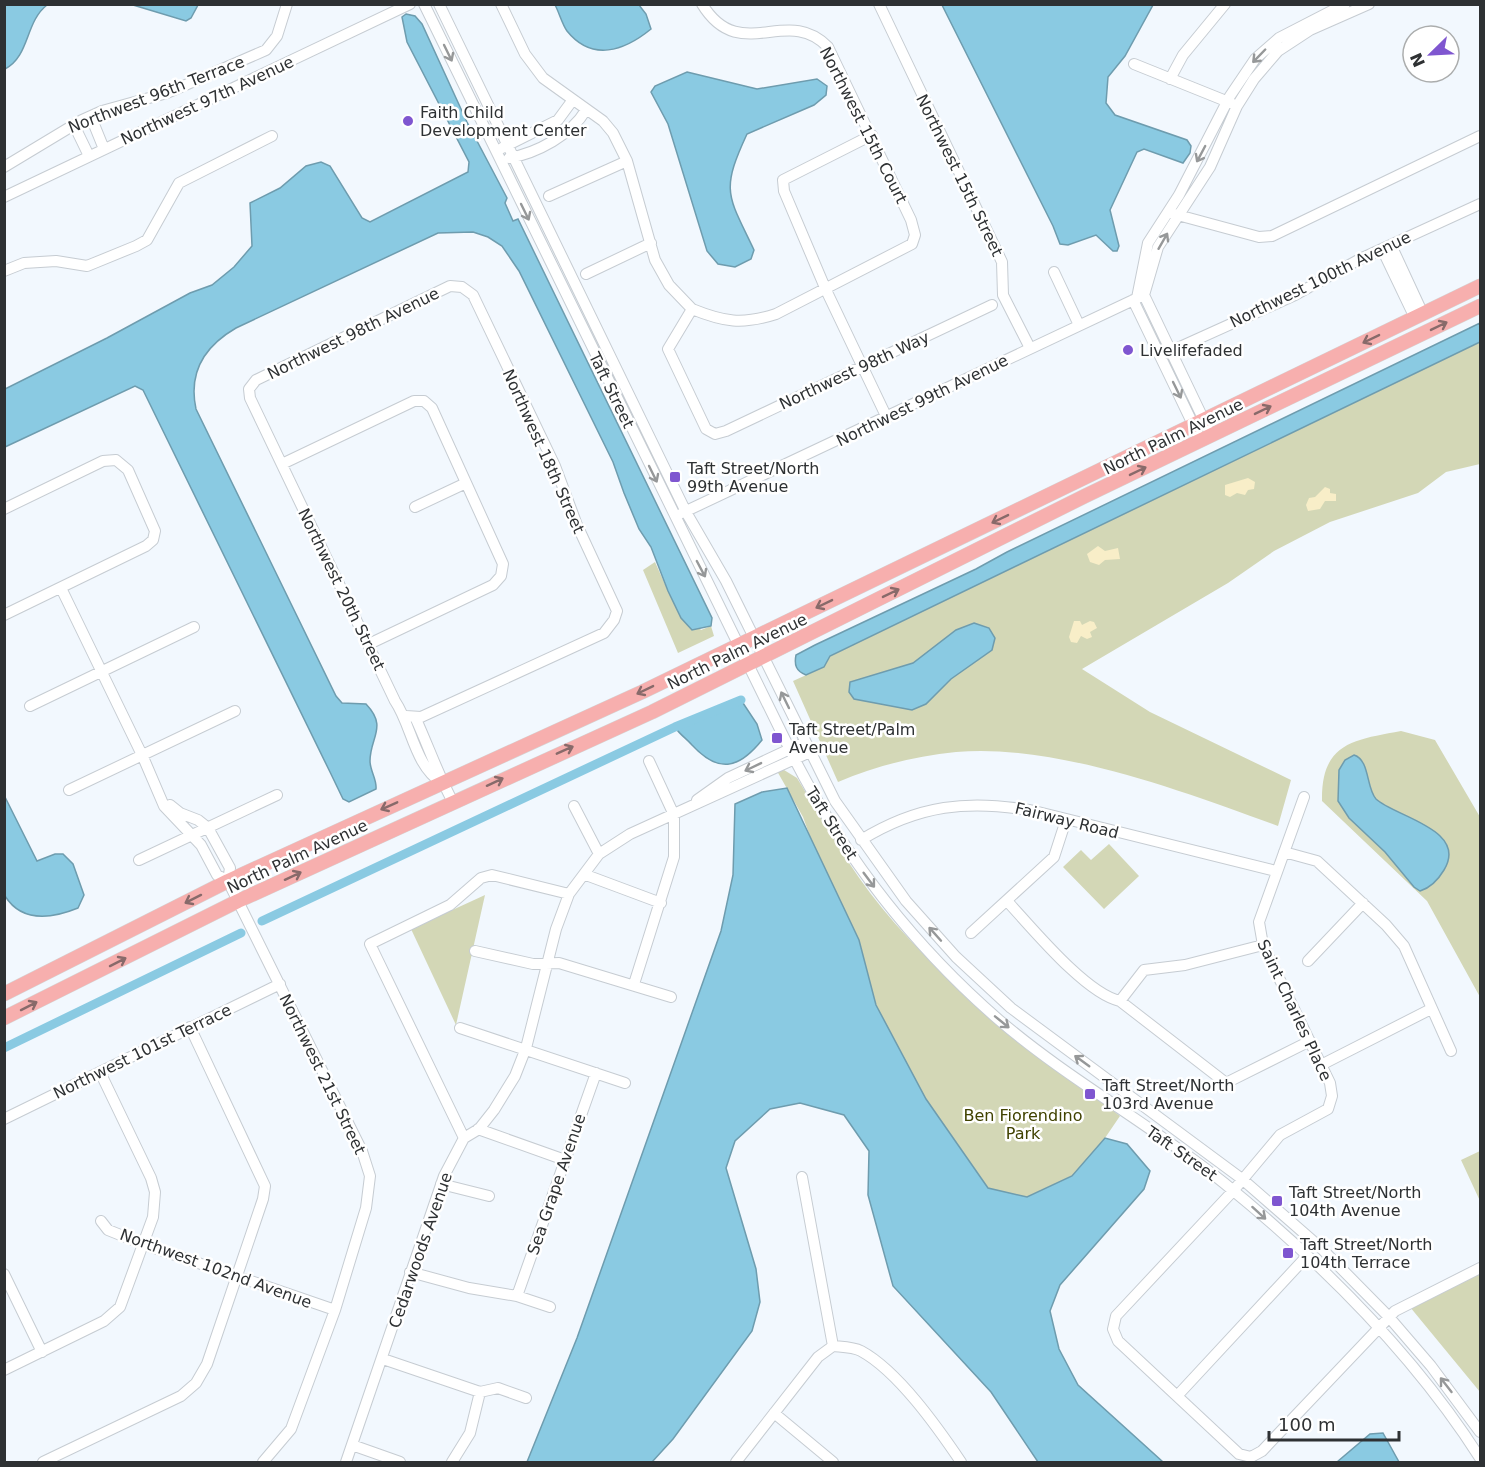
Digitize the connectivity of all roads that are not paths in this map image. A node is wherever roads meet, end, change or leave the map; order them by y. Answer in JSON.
{"nodes":[{"id":1,"x":287,"y":4,"type":"edge"},
{"id":2,"x":410,"y":4,"type":"edge"},
{"id":3,"x":424,"y":4,"type":"edge"},
{"id":4,"x":439,"y":4,"type":"edge"},
{"id":5,"x":501,"y":4,"type":"edge"},
{"id":6,"x":702,"y":4,"type":"edge"},
{"id":7,"x":879,"y":4,"type":"edge"},
{"id":8,"x":1225,"y":4,"type":"edge"},
{"id":9,"x":1345,"y":4,"type":"edge"},
{"id":10,"x":1369,"y":4,"type":"edge"},
{"id":11,"x":1134,"y":64,"type":"dead end"},
{"id":12,"x":1170,"y":79,"type":"junction"},
{"id":13,"x":572,"y":101,"type":"junction"},
{"id":14,"x":1232,"y":104,"type":"junction"},
{"id":15,"x":586,"y":110,"type":"junction"},
{"id":16,"x":91,"y":117,"type":"junction"},
{"id":17,"x":74,"y":125,"type":"junction"},
{"id":18,"x":872,"y":135,"type":"junction"},
{"id":19,"x":272,"y":136,"type":"dead end"},
{"id":20,"x":1480,"y":136,"type":"edge"},
{"id":21,"x":507,"y":146,"type":"junction"},
{"id":22,"x":104,"y":149,"type":"junction"},
{"id":23,"x":497,"y":155,"type":"junction"},
{"id":24,"x":88,"y":156,"type":"junction"},
{"id":25,"x":513,"y":157,"type":"junction"},
{"id":26,"x":627,"y":161,"type":"junction"},
{"id":27,"x":4,"y":167,"type":"edge"},
{"id":28,"x":549,"y":196,"type":"dead end"},
{"id":29,"x":4,"y":197,"type":"edge"},
{"id":30,"x":1480,"y":204,"type":"edge"},
{"id":31,"x":1173,"y":214,"type":"junction"},
{"id":32,"x":651,"y":243,"type":"junction"},
{"id":33,"x":1386,"y":247,"type":"junction"},
{"id":34,"x":4,"y":272,"type":"edge"},
{"id":35,"x":1054,"y":272,"type":"dead end"},
{"id":36,"x":586,"y":274,"type":"dead end"},
{"id":37,"x":1480,"y":286,"type":"edge"},
{"id":38,"x":462,"y":287,"type":"joint"},
{"id":39,"x":826,"y":290,"type":"junction"},
{"id":40,"x":1138,"y":298,"type":"junction"},
{"id":41,"x":992,"y":305,"type":"dead end"},
{"id":42,"x":1480,"y":306,"type":"edge"},
{"id":43,"x":692,"y":309,"type":"junction"},
{"id":44,"x":1419,"y":316,"type":"junction"},
{"id":45,"x":1079,"y":325,"type":"junction"},
{"id":46,"x":1030,"y":348,"type":"junction"},
{"id":47,"x":1165,"y":354,"type":"junction"},
{"id":48,"x":864,"y":366,"type":"junction"},
{"id":49,"x":249,"y":389,"type":"joint"},
{"id":50,"x":887,"y":418,"type":"junction"},
{"id":51,"x":1198,"y":423,"type":"junction"},
{"id":52,"x":1206,"y":438,"type":"junction"},
{"id":53,"x":282,"y":464,"type":"junction"},
{"id":54,"x":466,"y":483,"type":"junction"},
{"id":55,"x":1052,"y":493,"type":"junction"},
{"id":56,"x":415,"y":507,"type":"dead end"},
{"id":57,"x":4,"y":509,"type":"edge"},
{"id":58,"x":1060,"y":509,"type":"junction"},
{"id":59,"x":686,"y":512,"type":"junction"},
{"id":60,"x":674,"y":517,"type":"junction"},
{"id":61,"x":62,"y":588,"type":"junction"},
{"id":62,"x":4,"y":615,"type":"edge"},
{"id":63,"x":194,"y":627,"type":"dead end"},
{"id":64,"x":754,"y":638,"type":"junction"},
{"id":65,"x":369,"y":644,"type":"junction"},
{"id":66,"x":739,"y":645,"type":"junction"},
{"id":67,"x":764,"y":657,"type":"junction"},
{"id":68,"x":748,"y":664,"type":"junction"},
{"id":69,"x":102,"y":672,"type":"junction"},
{"id":70,"x":30,"y":706,"type":"dead end"},
{"id":71,"x":235,"y":711,"type":"dead end"},
{"id":72,"x":414,"y":717,"type":"junction"},
{"id":73,"x":807,"y":747,"type":"junction"},
{"id":74,"x":789,"y":748,"type":"junction"},
{"id":75,"x":143,"y":757,"type":"junction"},
{"id":76,"x":795,"y":760,"type":"junction"},
{"id":77,"x":649,"y":761,"type":"dead end"},
{"id":78,"x":442,"y":783,"type":"junction"},
{"id":79,"x":156,"y":784,"type":"junction"},
{"id":80,"x":69,"y":790,"type":"dead end"},
{"id":81,"x":277,"y":795,"type":"dead end"},
{"id":82,"x":1304,"y":797,"type":"dead end"},
{"id":83,"x":453,"y":802,"type":"junction"},
{"id":84,"x":574,"y":806,"type":"dead end"},
{"id":85,"x":695,"y":806,"type":"junction"},
{"id":86,"x":674,"y":815,"type":"junction"},
{"id":87,"x":1066,"y":820,"type":"junction"},
{"id":88,"x":208,"y":828,"type":"junction"},
{"id":89,"x":192,"y":835,"type":"junction"},
{"id":90,"x":861,"y":840,"type":"junction"},
{"id":91,"x":217,"y":841,"type":"junction"},
{"id":92,"x":203,"y":848,"type":"junction"},
{"id":93,"x":1284,"y":852,"type":"junction"},
{"id":94,"x":599,"y":854,"type":"junction"},
{"id":95,"x":139,"y":860,"type":"dead end"},
{"id":96,"x":1276,"y":871,"type":"junction"},
{"id":97,"x":586,"y":874,"type":"junction"},
{"id":98,"x":228,"y":881,"type":"junction"},
{"id":99,"x":569,"y":894,"type":"junction"},
{"id":100,"x":238,"y":901,"type":"junction"},
{"id":101,"x":1007,"y":901,"type":"junction"},
{"id":102,"x":661,"y":903,"type":"junction"},
{"id":103,"x":1363,"y":903,"type":"junction"},
{"id":104,"x":971,"y":933,"type":"dead end"},
{"id":105,"x":1263,"y":945,"type":"junction"},
{"id":106,"x":475,"y":951,"type":"dead end"},
{"id":107,"x":1308,"y":961,"type":"dead end"},
{"id":108,"x":549,"y":964,"type":"junction"},
{"id":109,"x":280,"y":984,"type":"junction"},
{"id":110,"x":634,"y":984,"type":"junction"},
{"id":111,"x":4,"y":994,"type":"edge"},
{"id":112,"x":671,"y":997,"type":"dead end"},
{"id":113,"x":1120,"y":1001,"type":"junction"},
{"id":114,"x":1431,"y":1009,"type":"junction"},
{"id":115,"x":4,"y":1018,"type":"edge"},
{"id":116,"x":190,"y":1027,"type":"junction"},
{"id":117,"x":460,"y":1028,"type":"dead end"},
{"id":118,"x":1310,"y":1041,"type":"junction"},
{"id":119,"x":526,"y":1048,"type":"junction"},
{"id":120,"x":1451,"y":1051,"type":"dead end"},
{"id":121,"x":1321,"y":1065,"type":"junction"},
{"id":122,"x":100,"y":1072,"type":"junction"},
{"id":123,"x":596,"y":1073,"type":"junction"},
{"id":124,"x":625,"y":1083,"type":"dead end"},
{"id":125,"x":4,"y":1119,"type":"edge"},
{"id":126,"x":478,"y":1129,"type":"junction"},
{"id":127,"x":464,"y":1138,"type":"junction"},
{"id":128,"x":565,"y":1160,"type":"junction"},
{"id":129,"x":802,"y":1177,"type":"dead end"},
{"id":130,"x":441,"y":1184,"type":"junction"},
{"id":131,"x":1238,"y":1185,"type":"junction"},
{"id":132,"x":489,"y":1196,"type":"dead end"},
{"id":133,"x":101,"y":1221,"type":"dead end"},
{"id":134,"x":143,"y":1244,"type":"junction"},
{"id":135,"x":1307,"y":1256,"type":"junction"},
{"id":136,"x":1480,"y":1268,"type":"edge"},
{"id":137,"x":410,"y":1272,"type":"junction"},
{"id":138,"x":4,"y":1274,"type":"edge"},
{"id":139,"x":237,"y":1275,"type":"junction"},
{"id":140,"x":517,"y":1296,"type":"junction"},
{"id":141,"x":550,"y":1307,"type":"dead end"},
{"id":142,"x":335,"y":1310,"type":"junction"},
{"id":143,"x":1388,"y":1316,"type":"junction"},
{"id":144,"x":1378,"y":1328,"type":"junction"},
{"id":145,"x":833,"y":1346,"type":"junction"},
{"id":146,"x":42,"y":1352,"type":"junction"},
{"id":147,"x":383,"y":1359,"type":"junction"},
{"id":148,"x":1431,"y":1366,"type":"junction"},
{"id":149,"x":4,"y":1370,"type":"edge"},
{"id":150,"x":1420,"y":1376,"type":"junction"},
{"id":151,"x":480,"y":1392,"type":"junction"},
{"id":152,"x":1177,"y":1396,"type":"junction"},
{"id":153,"x":526,"y":1398,"type":"dead end"},
{"id":154,"x":774,"y":1413,"type":"junction"},
{"id":155,"x":1480,"y":1432,"type":"edge"},
{"id":156,"x":352,"y":1445,"type":"junction"},
{"id":157,"x":1480,"y":1458,"type":"edge"},
{"id":158,"x":44,"y":1462,"type":"edge"},
{"id":159,"x":263,"y":1462,"type":"edge"},
{"id":160,"x":346,"y":1462,"type":"edge"},
{"id":161,"x":399,"y":1462,"type":"edge"},
{"id":162,"x":452,"y":1462,"type":"edge"},
{"id":163,"x":736,"y":1462,"type":"edge"},
{"id":164,"x":832,"y":1462,"type":"edge"},
{"id":165,"x":961,"y":1462,"type":"edge"}],
"edges":[{"from":1,"to":16,"type":"street","name":"Northwest 96th Terrace"},
{"from":2,"to":22,"type":"street","name":"Northwest 97th Avenue"},
{"from":3,"to":23,"type":"street","name":"Taft Street","one_way":true},
{"from":4,"to":21,"type":"street","name":"Taft Street"},
{"from":5,"to":13,"type":"street"},
{"from":6,"to":18,"type":"street","name":"Northwest 15th Court"},
{"from":7,"to":46,"type":"street","name":"Northwest 15th Street"},
{"from":8,"to":12,"type":"street"},
{"from":9,"to":14,"type":"street","one_way":true},
{"from":10,"to":14,"type":"street"},
{"from":11,"to":12,"type":"street"},
{"from":12,"to":14,"type":"street"},
{"from":13,"to":15,"type":"street"},
{"from":13,"to":21,"type":"street"},
{"from":14,"to":31,"type":"street"},
{"from":15,"to":25,"type":"street"},
{"from":15,"to":26,"type":"street"},
{"from":16,"to":17,"type":"street","name":"Northwest 96th Terrace"},
{"from":16,"to":22,"type":"street"},
{"from":17,"to":24,"type":"street"},
{"from":17,"to":27,"type":"street","name":"Northwest 96th Terrace"},
{"from":18,"to":39,"type":"street","name":"Northwest 15th Court"},
{"from":18,"to":39,"type":"street"},
{"from":19,"to":34,"type":"street"},
{"from":20,"to":31,"type":"street"},
{"from":21,"to":23,"type":"street"},
{"from":21,"to":25,"type":"street","name":"Taft Street"},
{"from":22,"to":24,"type":"street","name":"Northwest 97th Avenue"},
{"from":23,"to":25,"type":"street"},
{"from":23,"to":60,"type":"street","name":"Taft Street","one_way":true},
{"from":24,"to":29,"type":"street","name":"Northwest 97th Avenue"},
{"from":25,"to":59,"type":"street","name":"Taft Street"},
{"from":26,"to":28,"type":"street"},
{"from":26,"to":32,"type":"street"},
{"from":30,"to":33,"type":"street","name":"Northwest 100th Avenue"},
{"from":31,"to":40,"type":"street"},
{"from":32,"to":36,"type":"street"},
{"from":32,"to":43,"type":"street"},
{"from":33,"to":44,"type":"street"},
{"from":33,"to":47,"type":"street","name":"Northwest 100th Avenue"},
{"from":35,"to":45,"type":"street"},
{"from":37,"to":44,"type":"main road","name":"North Palm Avenue"},
{"from":38,"to":49,"type":"street","name":"Northwest 98th Avenue"},
{"from":38,"to":72,"type":"street","name":"Northwest 18th Street"},
{"from":39,"to":43,"type":"street"},
{"from":39,"to":48,"type":"street"},
{"from":40,"to":45,"type":"street","name":"Northwest 99th Avenue"},
{"from":40,"to":47,"type":"street"},
{"from":41,"to":48,"type":"street","name":"Northwest 98th Way"},
{"from":52,"to":42,"type":"main road","name":"North Palm Avenue","one_way":true},
{"from":43,"to":48,"type":"street","name":"Northwest 98th Way"},
{"from":44,"to":51,"type":"main road","name":"North Palm Avenue","one_way":true},
{"from":45,"to":46,"type":"street","name":"Northwest 99th Avenue"},
{"from":46,"to":50,"type":"street","name":"Northwest 99th Avenue"},
{"from":47,"to":51,"type":"street"},
{"from":48,"to":50,"type":"street"},
{"from":49,"to":53,"type":"street","name":"Northwest 20th Street"},
{"from":50,"to":59,"type":"street","name":"Northwest 99th Avenue"},
{"from":51,"to":52,"type":"street"},
{"from":51,"to":55,"type":"main road","name":"North Palm Avenue"},
{"from":58,"to":52,"type":"main road","name":"North Palm Avenue","one_way":true},
{"from":53,"to":54,"type":"street"},
{"from":53,"to":65,"type":"street","name":"Northwest 20th Street"},
{"from":54,"to":56,"type":"street"},
{"from":54,"to":65,"type":"street"},
{"from":55,"to":58,"type":"street"},
{"from":55,"to":64,"type":"main road","name":"North Palm Avenue","one_way":true},
{"from":57,"to":61,"type":"street"},
{"from":67,"to":58,"type":"main road","name":"North Palm Avenue","one_way":true},
{"from":59,"to":60,"type":"street","name":"Northwest 99th Avenue"},
{"from":59,"to":64,"type":"street","name":"Taft Street"},
{"from":60,"to":66,"type":"street","name":"Taft Street","one_way":true},
{"from":61,"to":62,"type":"street"},
{"from":61,"to":69,"type":"street","name":"Northwest 21st Street"},
{"from":63,"to":69,"type":"street"},
{"from":64,"to":66,"type":"main road","name":"North Palm Avenue"},
{"from":64,"to":67,"type":"street","name":"Taft Street"},
{"from":65,"to":72,"type":"street","name":"Northwest 20th Street"},
{"from":66,"to":68,"type":"street","name":"Taft Street"},
{"from":66,"to":78,"type":"main road","name":"North Palm Avenue","one_way":true},
{"from":67,"to":68,"type":"main road","name":"North Palm Avenue"},
{"from":73,"to":67,"type":"street","name":"Taft Street","one_way":true},
{"from":68,"to":74,"type":"street","name":"Taft Street"},
{"from":83,"to":68,"type":"main road","name":"North Palm Avenue","one_way":true},
{"from":69,"to":70,"type":"street"},
{"from":69,"to":75,"type":"street","name":"Northwest 21st Street"},
{"from":71,"to":75,"type":"street"},
{"from":72,"to":78,"type":"street","name":"Northwest 20th Street"},
{"from":72,"to":78,"type":"street","name":"Northwest 20th Street"},
{"from":73,"to":74,"type":"street"},
{"from":73,"to":76,"type":"street"},
{"from":73,"to":90,"type":"street","name":"Taft Street"},
{"from":74,"to":76,"type":"street","name":"Taft Street"},
{"from":74,"to":85,"type":"street","one_way":true},
{"from":75,"to":79,"type":"street","name":"Northwest 21st Street"},
{"from":75,"to":80,"type":"street"},
{"from":76,"to":85,"type":"street"},
{"from":76,"to":131,"type":"street","name":"Taft Street","one_way":true},
{"from":77,"to":86,"type":"street"},
{"from":78,"to":83,"type":"street","name":"Northwest 20th Street"},
{"from":78,"to":98,"type":"main road","name":"North Palm Avenue","one_way":true},
{"from":79,"to":88,"type":"street","name":"Northwest 21st Street"},
{"from":79,"to":89,"type":"street","name":"Northwest 21st Street"},
{"from":81,"to":88,"type":"street"},
{"from":82,"to":93,"type":"street","name":"Saint Charles Place"},
{"from":100,"to":83,"type":"main road","name":"North Palm Avenue","one_way":true},
{"from":84,"to":94,"type":"street"},
{"from":85,"to":86,"type":"street"},
{"from":86,"to":94,"type":"street"},
{"from":86,"to":102,"type":"street"},
{"from":87,"to":90,"type":"street","name":"Fairway Road"},
{"from":87,"to":96,"type":"street","name":"Fairway Road"},
{"from":87,"to":101,"type":"street"},
{"from":88,"to":89,"type":"street"},
{"from":88,"to":91,"type":"street","name":"Northwest 21st Street"},
{"from":89,"to":92,"type":"street","name":"Northwest 21st Street"},
{"from":89,"to":95,"type":"street"},
{"from":131,"to":90,"type":"street","name":"Taft Street","one_way":true},
{"from":91,"to":92,"type":"street"},
{"from":91,"to":98,"type":"street","name":"Northwest 21st Street"},
{"from":92,"to":98,"type":"street","name":"Northwest 21st Street"},
{"from":93,"to":96,"type":"street","name":"Saint Charles Place"},
{"from":93,"to":103,"type":"street"},
{"from":94,"to":97,"type":"street"},
{"from":96,"to":105,"type":"street","name":"Saint Charles Place"},
{"from":97,"to":99,"type":"street"},
{"from":97,"to":102,"type":"street"},
{"from":98,"to":100,"type":"street","name":"Northwest 21st Street"},
{"from":98,"to":111,"type":"main road","name":"North Palm Avenue","one_way":true},
{"from":99,"to":108,"type":"street"},
{"from":99,"to":127,"type":"street"},
{"from":100,"to":109,"type":"street","name":"Northwest 21st Street"},
{"from":115,"to":100,"type":"main road","name":"North Palm Avenue","one_way":true},
{"from":101,"to":104,"type":"street"},
{"from":101,"to":113,"type":"street"},
{"from":102,"to":110,"type":"street"},
{"from":103,"to":107,"type":"street"},
{"from":103,"to":114,"type":"street"},
{"from":105,"to":113,"type":"street"},
{"from":105,"to":118,"type":"street","name":"Saint Charles Place"},
{"from":106,"to":108,"type":"street"},
{"from":108,"to":110,"type":"street"},
{"from":108,"to":119,"type":"street"},
{"from":109,"to":116,"type":"street","name":"Northwest 101st Terrace"},
{"from":109,"to":142,"type":"street","name":"Northwest 21st Street"},
{"from":110,"to":112,"type":"street"},
{"from":113,"to":118,"type":"street"},
{"from":114,"to":120,"type":"street"},
{"from":114,"to":121,"type":"street"},
{"from":116,"to":122,"type":"street","name":"Northwest 101st Terrace"},
{"from":116,"to":139,"type":"street"},
{"from":117,"to":119,"type":"street"},
{"from":118,"to":121,"type":"street","name":"Saint Charles Place"},
{"from":119,"to":123,"type":"street"},
{"from":119,"to":126,"type":"street"},
{"from":121,"to":131,"type":"street","name":"Saint Charles Place"},
{"from":122,"to":125,"type":"street","name":"Northwest 101st Terrace"},
{"from":122,"to":134,"type":"street"},
{"from":123,"to":124,"type":"street"},
{"from":123,"to":128,"type":"street","name":"Sea Grape Avenue"},
{"from":126,"to":127,"type":"street"},
{"from":126,"to":128,"type":"street"},
{"from":127,"to":130,"type":"street","name":"Cedarwoods Avenue"},
{"from":128,"to":140,"type":"street","name":"Sea Grape Avenue"},
{"from":129,"to":145,"type":"street"},
{"from":130,"to":132,"type":"street"},
{"from":130,"to":137,"type":"street","name":"Cedarwoods Avenue"},
{"from":131,"to":135,"type":"street","name":"Taft Street","one_way":true},
{"from":131,"to":143,"type":"street","name":"Taft Street"},
{"from":131,"to":152,"type":"street"},
{"from":133,"to":134,"type":"street","name":"Northwest 102nd Avenue"},
{"from":134,"to":139,"type":"street","name":"Northwest 102nd Avenue"},
{"from":134,"to":146,"type":"street"},
{"from":135,"to":144,"type":"street","name":"Taft Street"},
{"from":135,"to":152,"type":"street"},
{"from":136,"to":143,"type":"street"},
{"from":137,"to":140,"type":"street"},
{"from":137,"to":147,"type":"street","name":"Cedarwoods Avenue"},
{"from":138,"to":146,"type":"street"},
{"from":139,"to":142,"type":"street","name":"Northwest 102nd Avenue"},
{"from":139,"to":158,"type":"street"},
{"from":140,"to":141,"type":"street"},
{"from":142,"to":159,"type":"street","name":"Northwest 21st Street"},
{"from":143,"to":144,"type":"street"},
{"from":143,"to":148,"type":"street","name":"Taft Street"},
{"from":144,"to":150,"type":"street","name":"Taft Street"},
{"from":144,"to":152,"type":"street"},
{"from":145,"to":154,"type":"street"},
{"from":145,"to":165,"type":"street"},
{"from":146,"to":149,"type":"street"},
{"from":147,"to":151,"type":"street"},
{"from":147,"to":156,"type":"street","name":"Cedarwoods Avenue"},
{"from":148,"to":150,"type":"street"},
{"from":155,"to":148,"type":"street","name":"Taft Street","one_way":true},
{"from":150,"to":157,"type":"street","name":"Taft Street"},
{"from":151,"to":153,"type":"street"},
{"from":151,"to":162,"type":"street"},
{"from":154,"to":163,"type":"street"},
{"from":154,"to":164,"type":"street"},
{"from":156,"to":160,"type":"street","name":"Cedarwoods Avenue"},
{"from":156,"to":161,"type":"street"}]}
